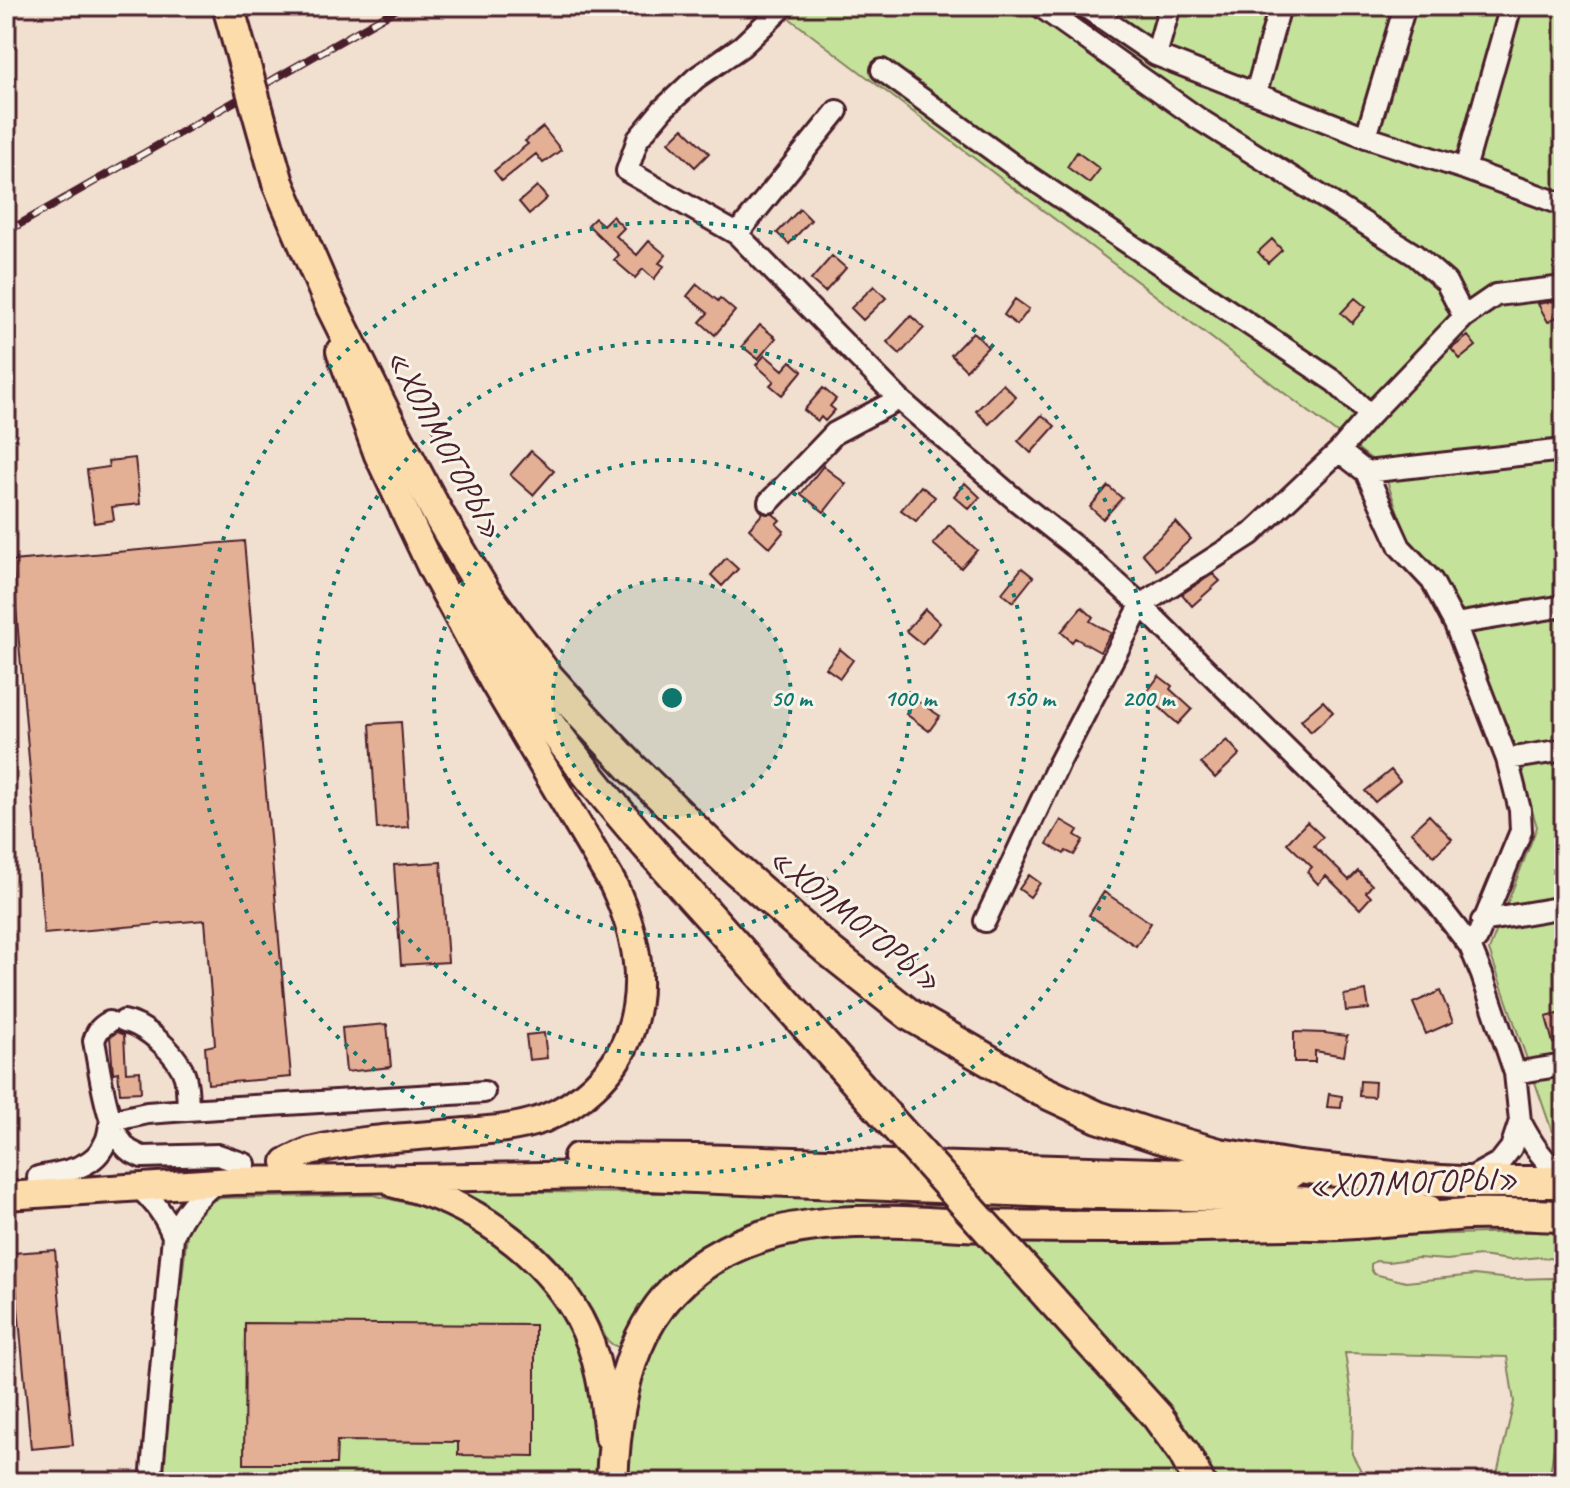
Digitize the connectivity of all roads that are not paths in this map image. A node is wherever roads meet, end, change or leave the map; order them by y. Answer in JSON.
{"nodes":[{"id":1,"x":228,"y":6,"type":"edge"},
{"id":2,"x":784,"y":6,"type":"edge"},
{"id":3,"x":1040,"y":6,"type":"edge"},
{"id":4,"x":1084,"y":6,"type":"edge"},
{"id":5,"x":1170,"y":6,"type":"edge"},
{"id":6,"x":1280,"y":6,"type":"edge"},
{"id":7,"x":1405,"y":6,"type":"edge"},
{"id":8,"x":1511,"y":6,"type":"edge"},
{"id":9,"x":1156,"y":55,"type":"junction"},
{"id":10,"x":882,"y":70,"type":"dead end"},
{"id":11,"x":1256,"y":93,"type":"junction"},
{"id":12,"x":837,"y":111,"type":"dead end"},
{"id":13,"x":1366,"y":137,"type":"junction"},
{"id":14,"x":1465,"y":169,"type":"junction"},
{"id":15,"x":278,"y":183,"type":"junction"},
{"id":16,"x":1564,"y":205,"type":"edge"},
{"id":17,"x":737,"y":234,"type":"junction"},
{"id":18,"x":1564,"y":287,"type":"edge"},
{"id":19,"x":1464,"y":317,"type":"junction"},
{"id":20,"x":340,"y":351,"type":"junction"},
{"id":21,"x":899,"y":399,"type":"junction"},
{"id":22,"x":1370,"y":415,"type":"junction"},
{"id":23,"x":1564,"y":450,"type":"edge"},
{"id":24,"x":1339,"y":451,"type":"junction"},
{"id":25,"x":1366,"y":472,"type":"junction"},
{"id":26,"x":769,"y":502,"type":"dead end"},
{"id":27,"x":1141,"y":605,"type":"junction"},
{"id":28,"x":1564,"y":606,"type":"edge"},
{"id":29,"x":1455,"y":624,"type":"junction"},
{"id":30,"x":1564,"y":750,"type":"edge"},
{"id":31,"x":1507,"y":759,"type":"junction"},
{"id":32,"x":1564,"y":907,"type":"edge"},
{"id":33,"x":985,"y":921,"type":"dead end"},
{"id":34,"x":1482,"y":921,"type":"junction"},
{"id":35,"x":1470,"y":946,"type":"junction"},
{"id":36,"x":1564,"y":1065,"type":"edge"},
{"id":37,"x":1515,"y":1073,"type":"junction"},
{"id":38,"x":484,"y":1092,"type":"dead end"},
{"id":39,"x":187,"y":1110,"type":"junction"},
{"id":40,"x":111,"y":1121,"type":"junction"},
{"id":41,"x":1520,"y":1121,"type":"junction"},
{"id":42,"x":286,"y":1162,"type":"junction"},
{"id":43,"x":245,"y":1164,"type":"junction"},
{"id":44,"x":38,"y":1177,"type":"junction"},
{"id":45,"x":364,"y":1178,"type":"junction"},
{"id":46,"x":6,"y":1179,"type":"edge"},
{"id":47,"x":1421,"y":1180,"type":"junction"},
{"id":48,"x":1564,"y":1180,"type":"edge"},
{"id":49,"x":216,"y":1182,"type":"junction"},
{"id":50,"x":1462,"y":1182,"type":"junction"},
{"id":51,"x":137,"y":1186,"type":"junction"},
{"id":52,"x":6,"y":1196,"type":"edge"},
{"id":53,"x":1471,"y":1214,"type":"junction"},
{"id":54,"x":1564,"y":1216,"type":"edge"},
{"id":55,"x":173,"y":1236,"type":"junction"},
{"id":56,"x":151,"y":1482,"type":"edge"},
{"id":57,"x":612,"y":1482,"type":"edge"},
{"id":58,"x":1199,"y":1482,"type":"edge"}],
"edges":[{"from":1,"to":15,"type":"highway","bridge":true},
{"from":2,"to":17,"type":"street"},
{"from":3,"to":19,"type":"street"},
{"from":4,"to":9,"type":"street"},
{"from":5,"to":9,"type":"street"},
{"from":6,"to":11,"type":"street"},
{"from":7,"to":13,"type":"street"},
{"from":8,"to":14,"type":"street"},
{"from":9,"to":11,"type":"street"},
{"from":10,"to":22,"type":"street"},
{"from":11,"to":13,"type":"street"},
{"from":12,"to":17,"type":"street"},
{"from":13,"to":14,"type":"street"},
{"from":14,"to":16,"type":"street"},
{"from":15,"to":20,"type":"highway","name":"«ХОЛМОГОРЫ»"},
{"from":15,"to":47,"type":"highway","name":"«ХОЛМОГОРЫ»"},
{"from":17,"to":21,"type":"street"},
{"from":18,"to":19,"type":"street"},
{"from":19,"to":22,"type":"street"},
{"from":20,"to":42,"type":"main road"},
{"from":20,"to":58,"type":"highway","name":"«ХОЛМОГОРЫ»","bridge":true},
{"from":21,"to":26,"type":"street"},
{"from":21,"to":27,"type":"street"},
{"from":22,"to":24,"type":"street"},
{"from":23,"to":25,"type":"street"},
{"from":24,"to":25,"type":"street"},
{"from":24,"to":27,"type":"street"},
{"from":25,"to":29,"type":"street"},
{"from":27,"to":33,"type":"street"},
{"from":27,"to":35,"type":"street"},
{"from":28,"to":29,"type":"street"},
{"from":29,"to":31,"type":"street"},
{"from":30,"to":31,"type":"street"},
{"from":31,"to":34,"type":"street"},
{"from":32,"to":34,"type":"street"},
{"from":34,"to":35,"type":"street"},
{"from":35,"to":37,"type":"street"},
{"from":36,"to":37,"type":"street"},
{"from":37,"to":41,"type":"street"},
{"from":38,"to":39,"type":"street"},
{"from":39,"to":40,"type":"street"},
{"from":39,"to":40,"type":"street"},
{"from":40,"to":43,"type":"street"},
{"from":40,"to":44,"type":"street"},
{"from":41,"to":48,"type":"street"},
{"from":41,"to":50,"type":"street"},
{"from":42,"to":43,"type":"main road"},
{"from":42,"to":47,"type":"main road"},
{"from":43,"to":44,"type":"main road"},
{"from":44,"to":46,"type":"main road"},
{"from":45,"to":49,"type":"main road"},
{"from":45,"to":53,"type":"main road"},
{"from":45,"to":57,"type":"main road"},
{"from":47,"to":50,"type":"highway","name":"«ХОЛМОГОРЫ»"},
{"from":48,"to":50,"type":"highway","name":"«ХОЛМОГОРЫ»"},
{"from":49,"to":51,"type":"main road"},
{"from":49,"to":55,"type":"street"},
{"from":51,"to":52,"type":"main road"},
{"from":51,"to":55,"type":"street"},
{"from":53,"to":54,"type":"highway","name":"«ХОЛМОГОРЫ»"},
{"from":53,"to":57,"type":"highway","name":"«ХОЛМОГОРЫ»"},
{"from":55,"to":56,"type":"street"}]}
